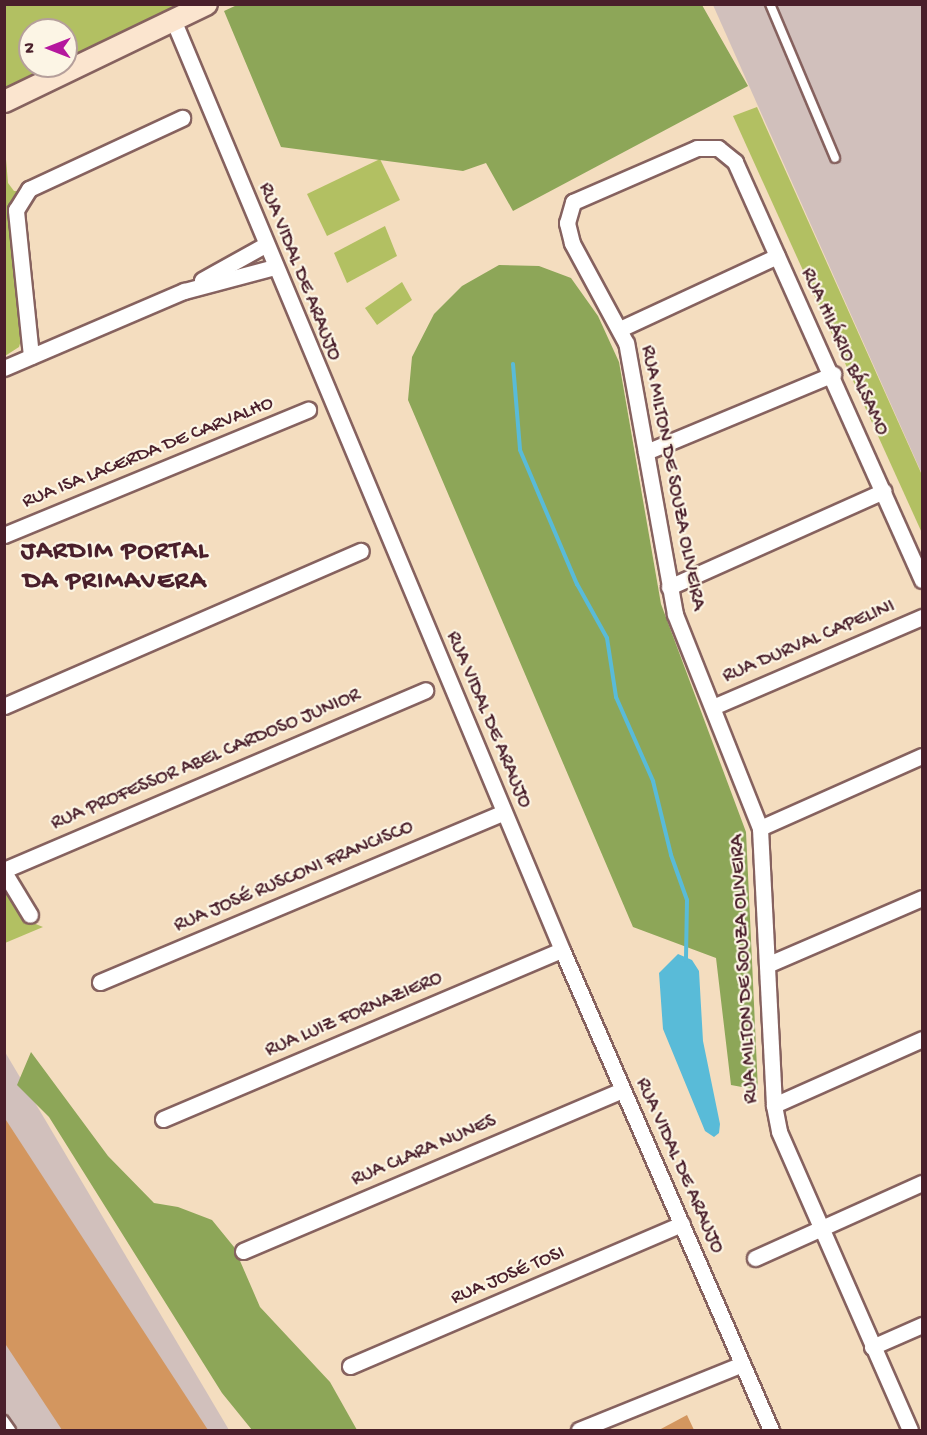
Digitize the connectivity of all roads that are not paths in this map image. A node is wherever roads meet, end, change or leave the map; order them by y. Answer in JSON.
{"nodes":[{"id":1,"x":206,"y":4,"type":"edge"},
{"id":2,"x":770,"y":4,"type":"edge"},
{"id":3,"x":174,"y":22,"type":"junction"},
{"id":4,"x":4,"y":100,"type":"edge"},
{"id":5,"x":182,"y":118,"type":"dead end"},
{"id":6,"x":835,"y":158,"type":"dead end"},
{"id":7,"x":567,"y":223,"type":"joint"},
{"id":8,"x":265,"y":244,"type":"junction"},
{"id":9,"x":777,"y":256,"type":"junction"},
{"id":10,"x":274,"y":267,"type":"junction"},
{"id":11,"x":184,"y":291,"type":"junction"},
{"id":12,"x":620,"y":329,"type":"junction"},
{"id":13,"x":31,"y":356,"type":"junction"},
{"id":14,"x":4,"y":368,"type":"edge"},
{"id":15,"x":833,"y":374,"type":"junction"},
{"id":16,"x":308,"y":410,"type":"dead end"},
{"id":17,"x":646,"y":452,"type":"junction"},
{"id":18,"x":884,"y":491,"type":"junction"},
{"id":19,"x":4,"y":535,"type":"edge"},
{"id":20,"x":361,"y":551,"type":"dead end"},
{"id":21,"x":922,"y":580,"type":"edge"},
{"id":22,"x":669,"y":587,"type":"junction"},
{"id":23,"x":922,"y":617,"type":"edge"},
{"id":24,"x":425,"y":690,"type":"dead end"},
{"id":25,"x":4,"y":706,"type":"edge"},
{"id":26,"x":713,"y":707,"type":"junction"},
{"id":27,"x":922,"y":756,"type":"edge"},
{"id":28,"x":504,"y":812,"type":"junction"},
{"id":29,"x":760,"y":828,"type":"junction"},
{"id":30,"x":4,"y":871,"type":"edge"},
{"id":31,"x":922,"y":898,"type":"edge"},
{"id":32,"x":30,"y":915,"type":"dead end"},
{"id":33,"x":562,"y":950,"type":"junction"},
{"id":34,"x":769,"y":964,"type":"junction"},
{"id":35,"x":100,"y":982,"type":"dead end"},
{"id":36,"x":922,"y":1039,"type":"edge"},
{"id":37,"x":622,"y":1090,"type":"junction"},
{"id":38,"x":774,"y":1105,"type":"junction"},
{"id":39,"x":163,"y":1119,"type":"dead end"},
{"id":40,"x":922,"y":1183,"type":"edge"},
{"id":41,"x":682,"y":1224,"type":"junction"},
{"id":42,"x":822,"y":1229,"type":"junction"},
{"id":43,"x":243,"y":1251,"type":"dead end"},
{"id":44,"x":755,"y":1258,"type":"dead end"},
{"id":45,"x":922,"y":1325,"type":"edge"},
{"id":46,"x":872,"y":1347,"type":"junction"},
{"id":47,"x":742,"y":1364,"type":"junction"},
{"id":48,"x":350,"y":1366,"type":"dead end"},
{"id":49,"x":4,"y":1420,"type":"edge"},
{"id":50,"x":11,"y":1431,"type":"edge"},
{"id":51,"x":579,"y":1431,"type":"edge"},
{"id":52,"x":771,"y":1431,"type":"edge"},
{"id":53,"x":910,"y":1431,"type":"edge"}],
"edges":[{"from":1,"to":3,"type":"main road"},
{"from":2,"to":6,"type":"lane"},
{"from":3,"to":4,"type":"main road"},
{"from":3,"to":8,"type":"street","name":"RUA VIDAL DE ARAUJO"},
{"from":5,"to":13,"type":"street"},
{"from":7,"to":9,"type":"street","name":"RUA HILÁRIO BÁLSAMO"},
{"from":7,"to":12,"type":"street","name":"RUA MILTON DE SOUZA OLIVEIRA"},
{"from":8,"to":10,"type":"street","name":"RUA VIDAL DE ARAUJO"},
{"from":8,"to":11,"type":"street"},
{"from":9,"to":12,"type":"street"},
{"from":9,"to":15,"type":"street","name":"RUA HILÁRIO BÁLSAMO"},
{"from":10,"to":11,"type":"street"},
{"from":10,"to":28,"type":"street","name":"RUA VIDAL DE ARAUJO"},
{"from":11,"to":13,"type":"street"},
{"from":12,"to":17,"type":"street","name":"RUA MILTON DE SOUZA OLIVEIRA"},
{"from":13,"to":14,"type":"street"},
{"from":15,"to":17,"type":"street"},
{"from":15,"to":18,"type":"street","name":"RUA HILÁRIO BÁLSAMO"},
{"from":16,"to":19,"type":"street","name":"RUA ISA LACERDA DE CARVALHO"},
{"from":17,"to":22,"type":"street","name":"RUA MILTON DE SOUZA OLIVEIRA"},
{"from":18,"to":21,"type":"street","name":"RUA HILÁRIO BÁLSAMO"},
{"from":18,"to":22,"type":"street"},
{"from":20,"to":25,"type":"street"},
{"from":22,"to":26,"type":"street","name":"RUA MILTON DE SOUZA OLIVEIRA"},
{"from":23,"to":26,"type":"street","name":"RUA DURVAL CAPELINI"},
{"from":24,"to":30,"type":"street","name":"RUA PROFESSOR ABEL CARDOSO JUNIOR"},
{"from":26,"to":29,"type":"street","name":"RUA MILTON DE SOUZA OLIVEIRA"},
{"from":27,"to":29,"type":"street"},
{"from":28,"to":33,"type":"street","name":"RUA VIDAL DE ARAUJO"},
{"from":28,"to":35,"type":"street","name":"RUA JOSÉ RUSCONI FRANCISCO"},
{"from":29,"to":34,"type":"street","name":"RUA MILTON DE SOUZA OLIVEIRA"},
{"from":30,"to":32,"type":"street"},
{"from":31,"to":34,"type":"street"},
{"from":33,"to":37,"type":"street","name":"RUA VIDAL DE ARAUJO"},
{"from":33,"to":39,"type":"street","name":"RUA LUIZ FORNAZIERO"},
{"from":34,"to":38,"type":"street","name":"RUA MILTON DE SOUZA OLIVEIRA"},
{"from":36,"to":38,"type":"street"},
{"from":37,"to":41,"type":"street","name":"RUA VIDAL DE ARAUJO"},
{"from":37,"to":43,"type":"street","name":"RUA CLARA NUNES"},
{"from":38,"to":42,"type":"street","name":"RUA MILTON DE SOUZA OLIVEIRA"},
{"from":40,"to":42,"type":"street"},
{"from":41,"to":47,"type":"street","name":"RUA VIDAL DE ARAUJO"},
{"from":41,"to":48,"type":"street","name":"RUA JOSÉ TOSI"},
{"from":42,"to":44,"type":"street"},
{"from":42,"to":46,"type":"street","name":"RUA MILTON DE SOUZA OLIVEIRA"},
{"from":45,"to":46,"type":"street"},
{"from":46,"to":53,"type":"street","name":"RUA MILTON DE SOUZA OLIVEIRA"},
{"from":47,"to":51,"type":"street"},
{"from":47,"to":52,"type":"street","name":"RUA VIDAL DE ARAUJO"},
{"from":49,"to":50,"type":"lane"}]}
